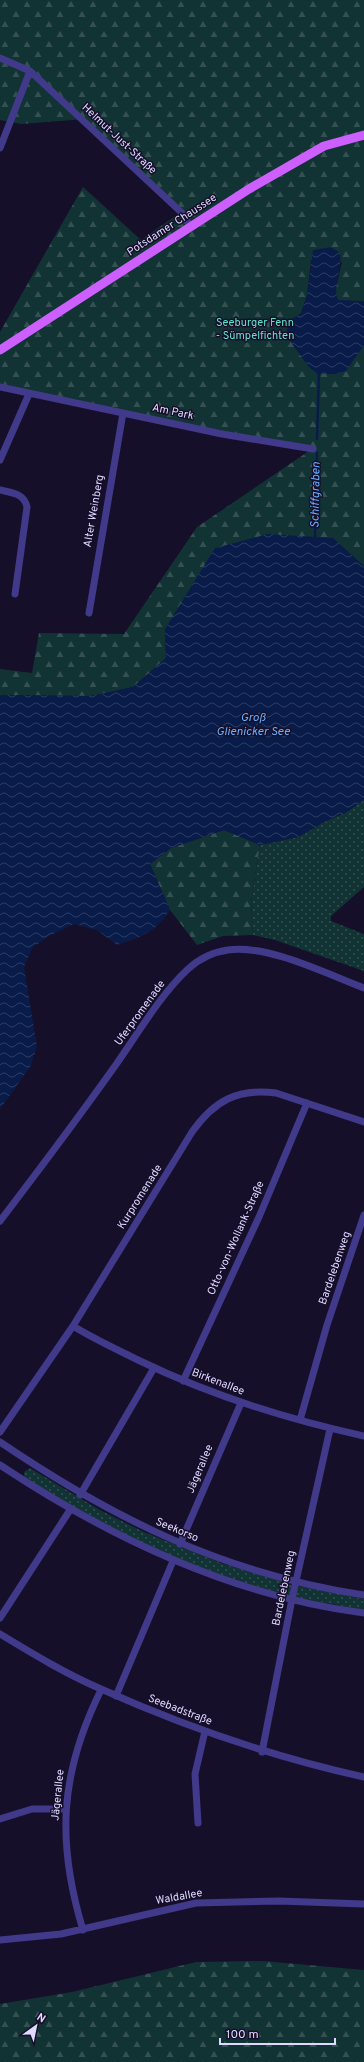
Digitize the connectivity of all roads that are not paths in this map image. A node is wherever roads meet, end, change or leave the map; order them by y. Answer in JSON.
{"nodes":[{"id":1,"x":0,"y":58,"type":"edge"},
{"id":2,"x":30,"y":71,"type":"junction"},
{"id":3,"x":364,"y":135,"type":"edge"},
{"id":4,"x":0,"y":148,"type":"edge"},
{"id":5,"x":190,"y":227,"type":"junction"},
{"id":6,"x":0,"y":350,"type":"edge"},
{"id":7,"x":0,"y":387,"type":"edge"},
{"id":8,"x":29,"y":394,"type":"junction"},
{"id":9,"x":123,"y":412,"type":"junction"},
{"id":10,"x":313,"y":449,"type":"dead end"},
{"id":11,"x":0,"y":460,"type":"edge"},
{"id":12,"x":0,"y":490,"type":"edge"},
{"id":13,"x":15,"y":594,"type":"dead end"},
{"id":14,"x":89,"y":613,"type":"dead end"},
{"id":15,"x":364,"y":988,"type":"edge"},
{"id":16,"x":307,"y":1103,"type":"junction"},
{"id":17,"x":364,"y":1122,"type":"edge"},
{"id":18,"x":364,"y":1215,"type":"edge"},
{"id":19,"x":0,"y":1221,"type":"edge"},
{"id":20,"x":73,"y":1326,"type":"junction"},
{"id":21,"x":154,"y":1368,"type":"junction"},
{"id":22,"x":183,"y":1381,"type":"junction"},
{"id":23,"x":241,"y":1403,"type":"junction"},
{"id":24,"x":300,"y":1420,"type":"junction"},
{"id":25,"x":330,"y":1429,"type":"junction"},
{"id":26,"x":0,"y":1432,"type":"edge"},
{"id":27,"x":364,"y":1436,"type":"edge"},
{"id":28,"x":0,"y":1442,"type":"edge"},
{"id":29,"x":0,"y":1465,"type":"edge"},
{"id":30,"x":80,"y":1494,"type":"junction"},
{"id":31,"x":70,"y":1510,"type":"junction"},
{"id":32,"x":180,"y":1544,"type":"junction"},
{"id":33,"x":173,"y":1560,"type":"junction"},
{"id":34,"x":296,"y":1582,"type":"junction"},
{"id":35,"x":364,"y":1595,"type":"edge"},
{"id":36,"x":292,"y":1599,"type":"junction"},
{"id":37,"x":364,"y":1613,"type":"edge"},
{"id":38,"x":0,"y":1618,"type":"edge"},
{"id":39,"x":0,"y":1634,"type":"edge"},
{"id":40,"x":101,"y":1690,"type":"junction"},
{"id":41,"x":116,"y":1696,"type":"junction"},
{"id":42,"x":205,"y":1731,"type":"junction"},
{"id":43,"x":262,"y":1752,"type":"junction"},
{"id":44,"x":364,"y":1777,"type":"edge"},
{"id":45,"x":65,"y":1809,"type":"junction"},
{"id":46,"x":0,"y":1819,"type":"edge"},
{"id":47,"x":198,"y":1823,"type":"dead end"},
{"id":48,"x":364,"y":1904,"type":"edge"},
{"id":49,"x":83,"y":1930,"type":"junction"},
{"id":50,"x":0,"y":1940,"type":"edge"}],
"edges":[{"from":1,"to":2,"type":"street","name":"Helmut-Just-Straße"},
{"from":2,"to":4,"type":"street"},
{"from":2,"to":5,"type":"street","name":"Helmut-Just-Straße"},
{"from":3,"to":5,"type":"main road","name":"Potsdamer Chaussee"},
{"from":5,"to":6,"type":"main road","name":"Potsdamer Chaussee"},
{"from":7,"to":8,"type":"street","name":"Am Park"},
{"from":8,"to":9,"type":"street","name":"Am Park"},
{"from":8,"to":11,"type":"street"},
{"from":9,"to":10,"type":"street","name":"Am Park"},
{"from":9,"to":14,"type":"street","name":"Alter Weinberg"},
{"from":12,"to":13,"type":"street"},
{"from":15,"to":19,"type":"street","name":"Uferpromenade"},
{"from":16,"to":17,"type":"street","name":"Kurpromenade"},
{"from":16,"to":20,"type":"street","name":"Kurpromenade"},
{"from":16,"to":22,"type":"street","name":"Otto-von-Wollank-Straße"},
{"from":18,"to":24,"type":"street","name":"Bardelebenweg"},
{"from":20,"to":21,"type":"street","name":"Birkenallee"},
{"from":20,"to":26,"type":"street","name":"Kurpromenade"},
{"from":21,"to":22,"type":"street","name":"Birkenallee"},
{"from":21,"to":30,"type":"street"},
{"from":22,"to":23,"type":"street","name":"Birkenallee"},
{"from":23,"to":24,"type":"street","name":"Birkenallee"},
{"from":23,"to":32,"type":"street","name":"Jägerallee"},
{"from":24,"to":25,"type":"street","name":"Birkenallee"},
{"from":25,"to":27,"type":"street","name":"Birkenallee"},
{"from":25,"to":34,"type":"street","name":"Bardelebenweg"},
{"from":28,"to":30,"type":"street","name":"Seekorso"},
{"from":29,"to":31,"type":"street"},
{"from":30,"to":32,"type":"street","name":"Seekorso"},
{"from":31,"to":33,"type":"street"},
{"from":31,"to":38,"type":"street"},
{"from":32,"to":34,"type":"street","name":"Seekorso"},
{"from":33,"to":36,"type":"street"},
{"from":33,"to":41,"type":"street"},
{"from":34,"to":35,"type":"street","name":"Seekorso"},
{"from":34,"to":36,"type":"street","name":"Bardelebenweg"},
{"from":36,"to":37,"type":"street"},
{"from":36,"to":43,"type":"street","name":"Bardelebenweg"},
{"from":39,"to":40,"type":"street","name":"Seebadstraße"},
{"from":40,"to":41,"type":"street","name":"Seebadstraße"},
{"from":40,"to":45,"type":"street","name":"Jägerallee"},
{"from":41,"to":42,"type":"street","name":"Seebadstraße"},
{"from":42,"to":43,"type":"street","name":"Seebadstraße"},
{"from":42,"to":47,"type":"street"},
{"from":43,"to":44,"type":"street","name":"Seebadstraße"},
{"from":45,"to":46,"type":"street"},
{"from":45,"to":49,"type":"street","name":"Jägerallee"},
{"from":48,"to":49,"type":"street","name":"Waldallee"},
{"from":49,"to":50,"type":"street","name":"Waldallee"}]}
